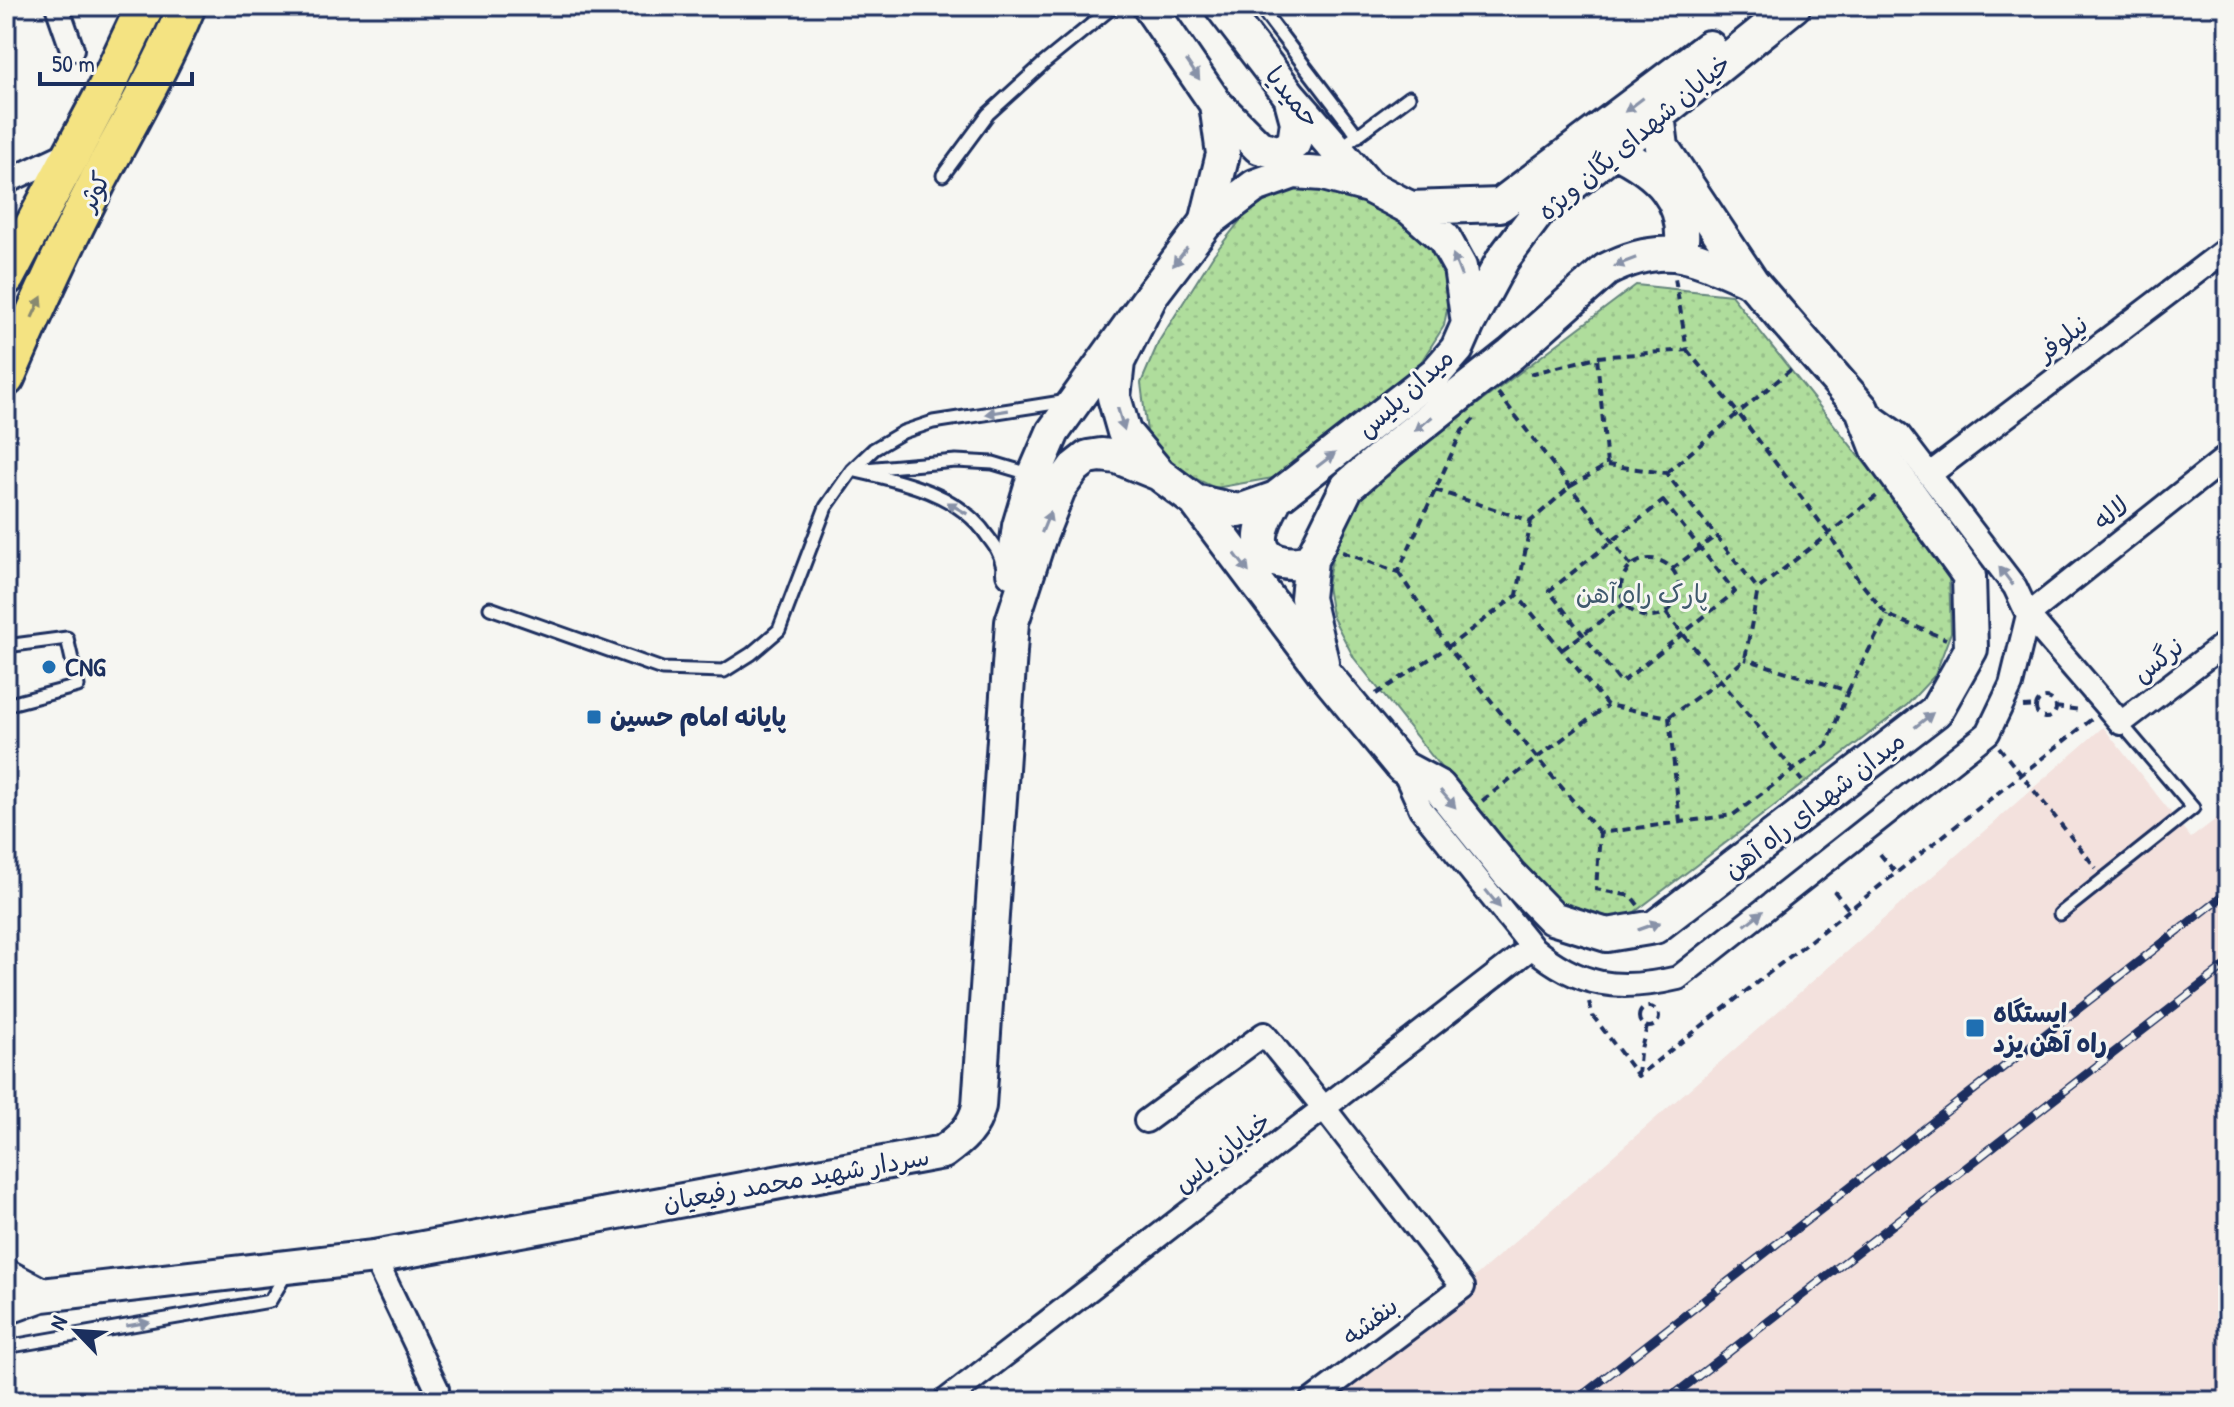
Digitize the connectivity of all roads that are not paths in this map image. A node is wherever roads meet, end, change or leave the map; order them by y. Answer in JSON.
{"nodes":[{"id":1,"x":57,"y":6,"type":"edge"},
{"id":2,"x":145,"y":6,"type":"edge"},
{"id":3,"x":187,"y":6,"type":"edge"},
{"id":4,"x":1114,"y":6,"type":"edge"},
{"id":5,"x":1149,"y":6,"type":"edge"},
{"id":6,"x":1221,"y":6,"type":"edge"},
{"id":7,"x":1259,"y":6,"type":"edge"},
{"id":8,"x":1762,"y":6,"type":"edge"},
{"id":9,"x":1794,"y":6,"type":"edge"},
{"id":10,"x":72,"y":49,"type":"dead end"},
{"id":11,"x":1290,"y":96,"type":"junction"},
{"id":12,"x":1409,"y":97,"type":"dead end"},
{"id":13,"x":1216,"y":104,"type":"junction"},
{"id":14,"x":1658,"y":115,"type":"junction"},
{"id":15,"x":1347,"y":143,"type":"junction"},
{"id":16,"x":1613,"y":150,"type":"junction"},
{"id":17,"x":72,"y":152,"type":"junction"},
{"id":18,"x":943,"y":175,"type":"dead end"},
{"id":19,"x":6,"y":182,"type":"edge"},
{"id":20,"x":1368,"y":186,"type":"junction"},
{"id":21,"x":1410,"y":208,"type":"junction"},
{"id":22,"x":1206,"y":223,"type":"junction"},
{"id":23,"x":2228,"y":248,"type":"edge"},
{"id":24,"x":1676,"y":252,"type":"junction"},
{"id":25,"x":6,"y":277,"type":"edge"},
{"id":26,"x":1752,"y":282,"type":"junction"},
{"id":27,"x":1152,"y":294,"type":"junction"},
{"id":28,"x":1468,"y":324,"type":"junction"},
{"id":29,"x":6,"y":378,"type":"edge"},
{"id":30,"x":1074,"y":400,"type":"junction"},
{"id":31,"x":2228,"y":456,"type":"edge"},
{"id":32,"x":852,"y":470,"type":"junction"},
{"id":33,"x":1159,"y":474,"type":"junction"},
{"id":34,"x":1034,"y":476,"type":"junction"},
{"id":35,"x":1914,"y":477,"type":"junction"},
{"id":36,"x":1276,"y":498,"type":"junction"},
{"id":37,"x":1195,"y":501,"type":"junction"},
{"id":38,"x":1315,"y":552,"type":"junction"},
{"id":39,"x":1005,"y":582,"type":"dead end"},
{"id":40,"x":490,"y":608,"type":"dead end"},
{"id":41,"x":1010,"y":609,"type":"junction"},
{"id":42,"x":2028,"y":615,"type":"junction"},
{"id":43,"x":2228,"y":641,"type":"edge"},
{"id":44,"x":6,"y":646,"type":"edge"},
{"id":45,"x":1325,"y":674,"type":"junction"},
{"id":46,"x":6,"y":705,"type":"edge"},
{"id":47,"x":2121,"y":723,"type":"junction"},
{"id":48,"x":1402,"y":767,"type":"junction"},
{"id":49,"x":2060,"y":914,"type":"dead end"},
{"id":50,"x":1532,"y":947,"type":"junction"},
{"id":51,"x":1324,"y":1108,"type":"junction"},
{"id":52,"x":1146,"y":1121,"type":"dead end"},
{"id":53,"x":374,"y":1257,"type":"junction"},
{"id":54,"x":291,"y":1266,"type":"junction"},
{"id":55,"x":6,"y":1276,"type":"edge"},
{"id":56,"x":42,"y":1295,"type":"junction"},
{"id":57,"x":6,"y":1308,"type":"edge"},
{"id":58,"x":6,"y":1347,"type":"edge"},
{"id":59,"x":437,"y":1389,"type":"dead end"},
{"id":60,"x":945,"y":1401,"type":"edge"},
{"id":61,"x":1311,"y":1401,"type":"edge"}],
"edges":[{"from":1,"to":10,"type":"street"},
{"from":2,"to":17,"type":"main road","name":"کوثر"},
{"from":29,"to":3,"type":"main road","name":"کوثر","one_way":true},
{"from":4,"to":18,"type":"lane"},
{"from":5,"to":13,"type":"main road","one_way":true},
{"from":6,"to":11,"type":"main road","name":"حمیدیا"},
{"from":7,"to":15,"type":"lane"},
{"from":8,"to":21,"type":"main road","name":"خیابان شهدای یگان ویژه","one_way":true},
{"from":9,"to":14,"type":"main road","name":"خیابان شهدای یگان ویژه"},
{"from":11,"to":13,"type":"main road"},
{"from":11,"to":15,"type":"main road","name":"حمیدیا"},
{"from":12,"to":15,"type":"lane"},
{"from":13,"to":22,"type":"main road"},
{"from":14,"to":16,"type":"main road","name":"خیابان شهدای یگان ویژه"},
{"from":14,"to":26,"type":"main road"},
{"from":15,"to":20,"type":"main road","name":"حمیدیا"},
{"from":16,"to":24,"type":"main road"},
{"from":16,"to":28,"type":"main road","name":"خیابان شهدای یگان ویژه"},
{"from":17,"to":19,"type":"street"},
{"from":17,"to":25,"type":"main road","name":"کوثر"},
{"from":20,"to":21,"type":"main road","name":"میدان پلیس"},
{"from":20,"to":22,"type":"main road","name":"میدان پلیس"},
{"from":28,"to":21,"type":"main road","name":"میدان پلیس","one_way":true},
{"from":22,"to":27,"type":"main road","name":"میدان پلیس","one_way":true},
{"from":23,"to":35,"type":"street","name":"نیلوفر"},
{"from":24,"to":26,"type":"main road"},
{"from":24,"to":38,"type":"main road","one_way":true},
{"from":26,"to":35,"type":"main road"},
{"from":27,"to":30,"type":"main road"},
{"from":27,"to":33,"type":"main road","name":"میدان پلیس","one_way":true},
{"from":36,"to":28,"type":"main road","name":"میدان پلیس","one_way":true},
{"from":30,"to":32,"type":"lane","one_way":true},
{"from":30,"to":34,"type":"main road"},
{"from":31,"to":42,"type":"street","name":"لاله"},
{"from":32,"to":34,"type":"lane"},
{"from":39,"to":32,"type":"lane","one_way":true},
{"from":32,"to":40,"type":"lane"},
{"from":33,"to":37,"type":"main road","name":"میدان پلیس"},
{"from":41,"to":33,"type":"main road","name":"سردار شهید محمد رفیعیان","one_way":true},
{"from":34,"to":41,"type":"main road"},
{"from":42,"to":35,"type":"street","one_way":true},
{"from":48,"to":35,"type":"main road","name":"میدان شهدای راه آهن","one_way":true},
{"from":36,"to":37,"type":"main road","name":"میدان پلیس"},
{"from":36,"to":38,"type":"main road"},
{"from":37,"to":45,"type":"main road","name":"میدان شهدای راه آهن","one_way":true},
{"from":38,"to":45,"type":"main road"},
{"from":41,"to":53,"type":"main road","name":"سردار شهید محمد رفیعیان"},
{"from":42,"to":47,"type":"street"},
{"from":50,"to":42,"type":"street","one_way":true},
{"from":43,"to":47,"type":"street","name":"نرگس"},
{"from":44,"to":46,"type":"lane"},
{"from":45,"to":48,"type":"main road","name":"میدان شهدای راه آهن"},
{"from":47,"to":49,"type":"lane"},
{"from":48,"to":50,"type":"street","one_way":true},
{"from":50,"to":51,"type":"street","name":"خیابان یاس"},
{"from":51,"to":52,"type":"street"},
{"from":51,"to":60,"type":"street","name":"خیابان یاس"},
{"from":51,"to":61,"type":"street","name":"بنفشه"},
{"from":53,"to":54,"type":"main road","name":"سردار شهید محمد رفیعیان"},
{"from":53,"to":59,"type":"street"},
{"from":54,"to":56,"type":"main road","name":"سردار شهید محمد رفیعیان"},
{"from":58,"to":54,"type":"lane","one_way":true},
{"from":55,"to":56,"type":"main road"},
{"from":56,"to":57,"type":"main road","name":"سردار شهید محمد رفیعیان"}]}
